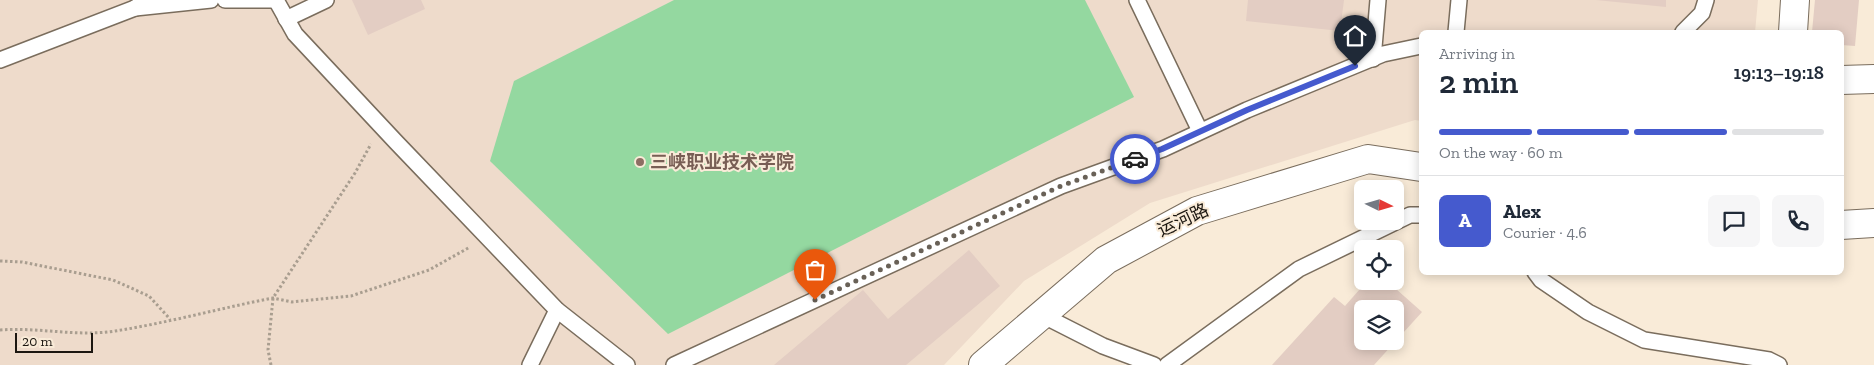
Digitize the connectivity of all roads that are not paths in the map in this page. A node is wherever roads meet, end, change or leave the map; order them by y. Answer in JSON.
{"nodes":[{"id":1,"x":211,"y":0,"type":"edge"},
{"id":2,"x":225,"y":0,"type":"edge"},
{"id":3,"x":276,"y":0,"type":"edge"},
{"id":4,"x":326,"y":0,"type":"edge"},
{"id":5,"x":1137,"y":0,"type":"edge"},
{"id":6,"x":1378,"y":0,"type":"edge"},
{"id":7,"x":1459,"y":0,"type":"edge"},
{"id":8,"x":1706,"y":0,"type":"edge"},
{"id":9,"x":1795,"y":0,"type":"edge"},
{"id":10,"x":141,"y":4,"type":"edge"},
{"id":11,"x":286,"y":18,"type":"junction"},
{"id":12,"x":1456,"y":30,"type":"edge"},
{"id":13,"x":1685,"y":30,"type":"edge"},
{"id":14,"x":1793,"y":30,"type":"edge"},
{"id":15,"x":1419,"y":46,"type":"edge"},
{"id":16,"x":1373,"y":59,"type":"junction"},
{"id":17,"x":0,"y":60,"type":"edge"},
{"id":18,"x":1874,"y":79,"type":"edge"},
{"id":19,"x":1844,"y":80,"type":"edge"},
{"id":20,"x":1200,"y":131,"type":"junction"},
{"id":21,"x":1419,"y":167,"type":"edge"},
{"id":22,"x":1419,"y":215,"type":"edge"},
{"id":23,"x":1874,"y":223,"type":"edge"},
{"id":24,"x":1844,"y":225,"type":"edge"},
{"id":25,"x":1537,"y":275,"type":"edge"},
{"id":26,"x":558,"y":310,"type":"junction"},
{"id":27,"x":1042,"y":315,"type":"junction"},
{"id":28,"x":530,"y":365,"type":"edge"},
{"id":29,"x":627,"y":365,"type":"edge"},
{"id":30,"x":674,"y":365,"type":"edge"},
{"id":31,"x":983,"y":365,"type":"edge"},
{"id":32,"x":1154,"y":365,"type":"edge"},
{"id":33,"x":1167,"y":365,"type":"edge"},
{"id":34,"x":1779,"y":365,"type":"edge"}],
"edges":[{"from":1,"to":10,"type":"lane"},
{"from":2,"to":3,"type":"lane"},
{"from":3,"to":11,"type":"lane"},
{"from":4,"to":11,"type":"lane"},
{"from":5,"to":20,"type":"lane"},
{"from":6,"to":16,"type":"lane"},
{"from":7,"to":12,"type":"lane"},
{"from":8,"to":13,"type":"lane"},
{"from":9,"to":14,"type":"street"},
{"from":10,"to":17,"type":"lane"},
{"from":11,"to":26,"type":"lane"},
{"from":15,"to":16,"type":"lane"},
{"from":16,"to":20,"type":"lane"},
{"from":18,"to":19,"type":"street"},
{"from":20,"to":30,"type":"lane"},
{"from":21,"to":27,"type":"street","name":"运河路"},
{"from":22,"to":33,"type":"lane"},
{"from":23,"to":24,"type":"street"},
{"from":25,"to":34,"type":"lane"},
{"from":26,"to":28,"type":"lane"},
{"from":26,"to":29,"type":"lane"},
{"from":27,"to":31,"type":"street","name":"运河路"},
{"from":27,"to":32,"type":"lane"}]}
